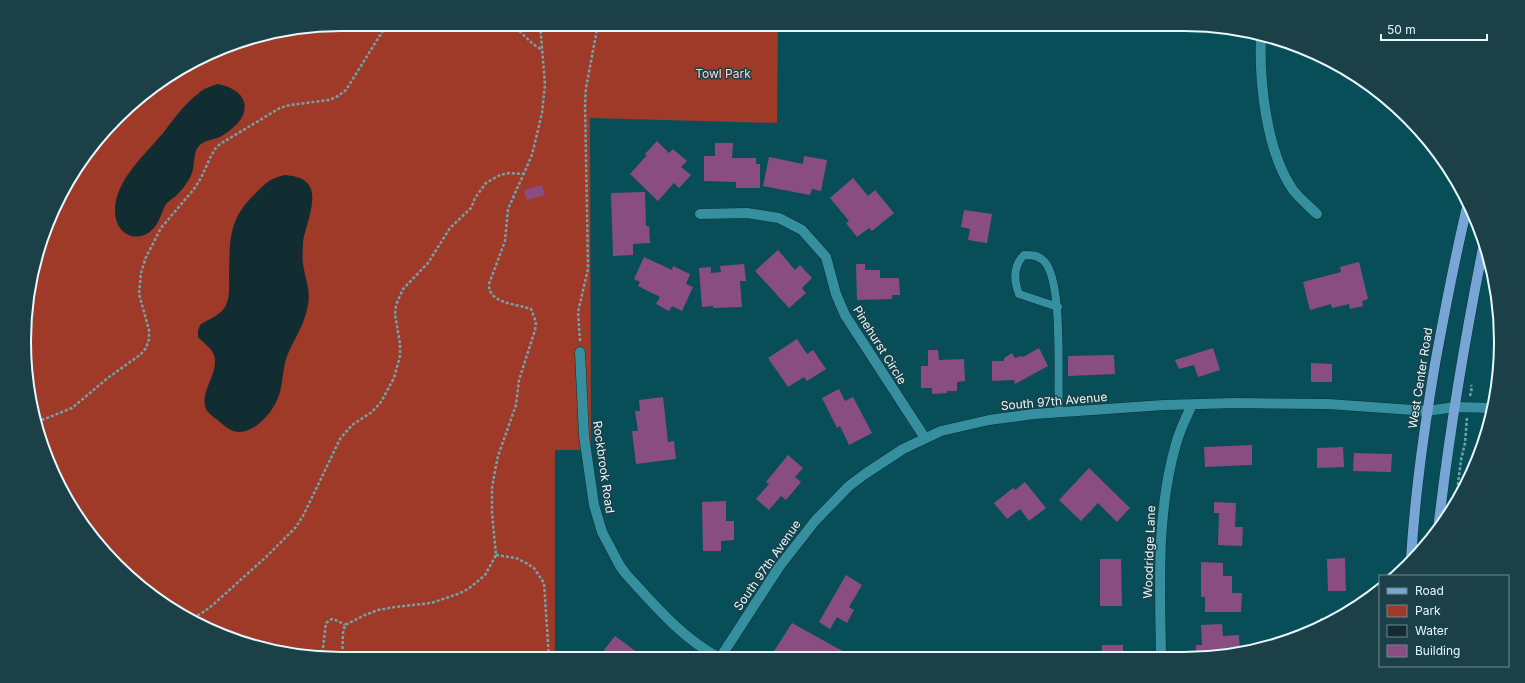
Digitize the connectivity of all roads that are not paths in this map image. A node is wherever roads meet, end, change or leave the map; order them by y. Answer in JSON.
{"nodes":[{"id":1,"x":1261,"y":41,"type":"edge"},
{"id":2,"x":1466,"y":213,"type":"edge"},
{"id":3,"x":700,"y":214,"type":"dead end"},
{"id":4,"x":1317,"y":214,"type":"dead end"},
{"id":5,"x":1482,"y":256,"type":"edge"},
{"id":6,"x":1058,"y":307,"type":"junction"},
{"id":7,"x":580,"y":352,"type":"road end"},
{"id":8,"x":1192,"y":404,"type":"junction"},
{"id":9,"x":1455,"y":407,"type":"junction"},
{"id":10,"x":1487,"y":408,"type":"edge"},
{"id":11,"x":1427,"y":411,"type":"junction"},
{"id":12,"x":1059,"y":412,"type":"junction"},
{"id":13,"x":925,"y":438,"type":"junction"},
{"id":14,"x":1440,"y":517,"type":"edge"},
{"id":15,"x":1411,"y":552,"type":"edge"},
{"id":16,"x":710,"y":652,"type":"edge"},
{"id":17,"x":723,"y":652,"type":"edge"},
{"id":18,"x":1160,"y":652,"type":"edge"}],
"edges":[{"from":1,"to":4,"type":"street"},
{"from":2,"to":11,"type":"main road","name":"West Center Road"},
{"from":3,"to":13,"type":"street","name":"Pinehurst Circle"},
{"from":5,"to":9,"type":"main road"},
{"from":6,"to":6,"type":"lane"},
{"from":6,"to":12,"type":"lane"},
{"from":7,"to":16,"type":"street","name":"Rockbrook Road"},
{"from":8,"to":11,"type":"street","name":"South 97th Avenue"},
{"from":8,"to":12,"type":"street","name":"South 97th Avenue"},
{"from":8,"to":18,"type":"street","name":"Woodridge Lane"},
{"from":9,"to":10,"type":"street","name":"South 97th Avenue"},
{"from":9,"to":11,"type":"street","name":"South 97th Avenue"},
{"from":9,"to":14,"type":"main road"},
{"from":11,"to":15,"type":"main road","name":"West Center Road"},
{"from":12,"to":13,"type":"street","name":"South 97th Avenue"},
{"from":13,"to":17,"type":"street","name":"South 97th Avenue"}]}
